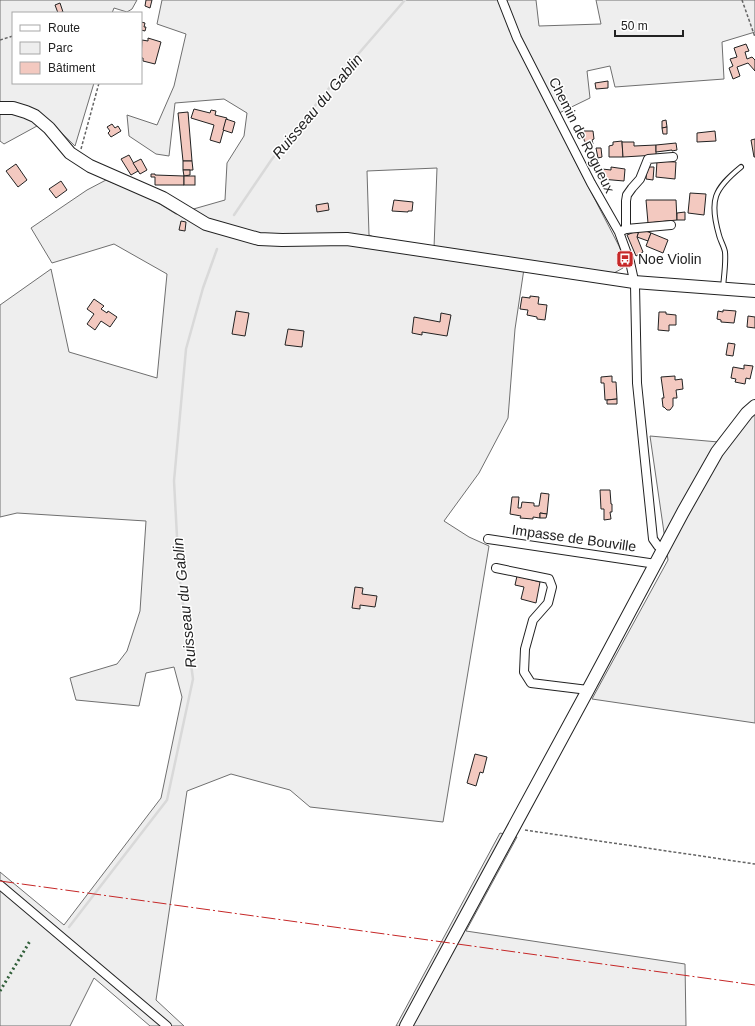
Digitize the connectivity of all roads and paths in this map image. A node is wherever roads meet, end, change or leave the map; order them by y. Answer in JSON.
{"nodes":[{"id":1,"x":502,"y":0,"type":"edge"},
{"id":2,"x":742,"y":0,"type":"edge"},
{"id":3,"x":12,"y":36,"type":"edge"},
{"id":4,"x":755,"y":37,"type":"edge"},
{"id":5,"x":0,"y":40,"type":"edge"},
{"id":6,"x":99,"y":84,"type":"edge"},
{"id":7,"x":0,"y":108,"type":"edge"},
{"id":8,"x":673,"y":157,"type":"dead end"},
{"id":9,"x":79,"y":158,"type":"junction"},
{"id":10,"x":741,"y":167,"type":"dead end"},
{"id":11,"x":672,"y":225,"type":"dead end"},
{"id":12,"x":622,"y":231,"type":"junction"},
{"id":13,"x":634,"y":282,"type":"junction"},
{"id":14,"x":723,"y":289,"type":"junction"},
{"id":15,"x":755,"y":291,"type":"edge"},
{"id":16,"x":755,"y":406,"type":"edge"},
{"id":17,"x":488,"y":539,"type":"dead end"},
{"id":18,"x":663,"y":550,"type":"junction"},
{"id":19,"x":656,"y":564,"type":"junction"},
{"id":20,"x":496,"y":568,"type":"dead end"},
{"id":21,"x":588,"y":690,"type":"junction"},
{"id":22,"x":513,"y":828,"type":"junction"},
{"id":23,"x":755,"y":864,"type":"edge"},
{"id":24,"x":0,"y":885,"type":"edge"},
{"id":25,"x":167,"y":1026,"type":"edge"},
{"id":26,"x":406,"y":1026,"type":"edge"}],
"edges":[{"from":1,"to":12,"type":"street","name":"Chemin de Rogueux"},
{"from":2,"to":4,"type":"path"},
{"from":3,"to":5,"type":"path"},
{"from":6,"to":9,"type":"path"},
{"from":7,"to":9,"type":"street"},
{"from":8,"to":12,"type":"street"},
{"from":9,"to":13,"type":"street"},
{"from":10,"to":14,"type":"lane"},
{"from":11,"to":12,"type":"street"},
{"from":12,"to":13,"type":"street","name":"Chemin de Rogueux"},
{"from":13,"to":14,"type":"street"},
{"from":13,"to":18,"type":"street","name":"Chemin de Rogueux"},
{"from":14,"to":15,"type":"street"},
{"from":16,"to":18,"type":"street"},
{"from":17,"to":19,"type":"street","name":"Impasse de Bouville"},
{"from":18,"to":19,"type":"street"},
{"from":19,"to":21,"type":"street"},
{"from":20,"to":21,"type":"street"},
{"from":21,"to":22,"type":"street"},
{"from":22,"to":23,"type":"path"},
{"from":22,"to":26,"type":"street"},
{"from":24,"to":25,"type":"street"}]}
